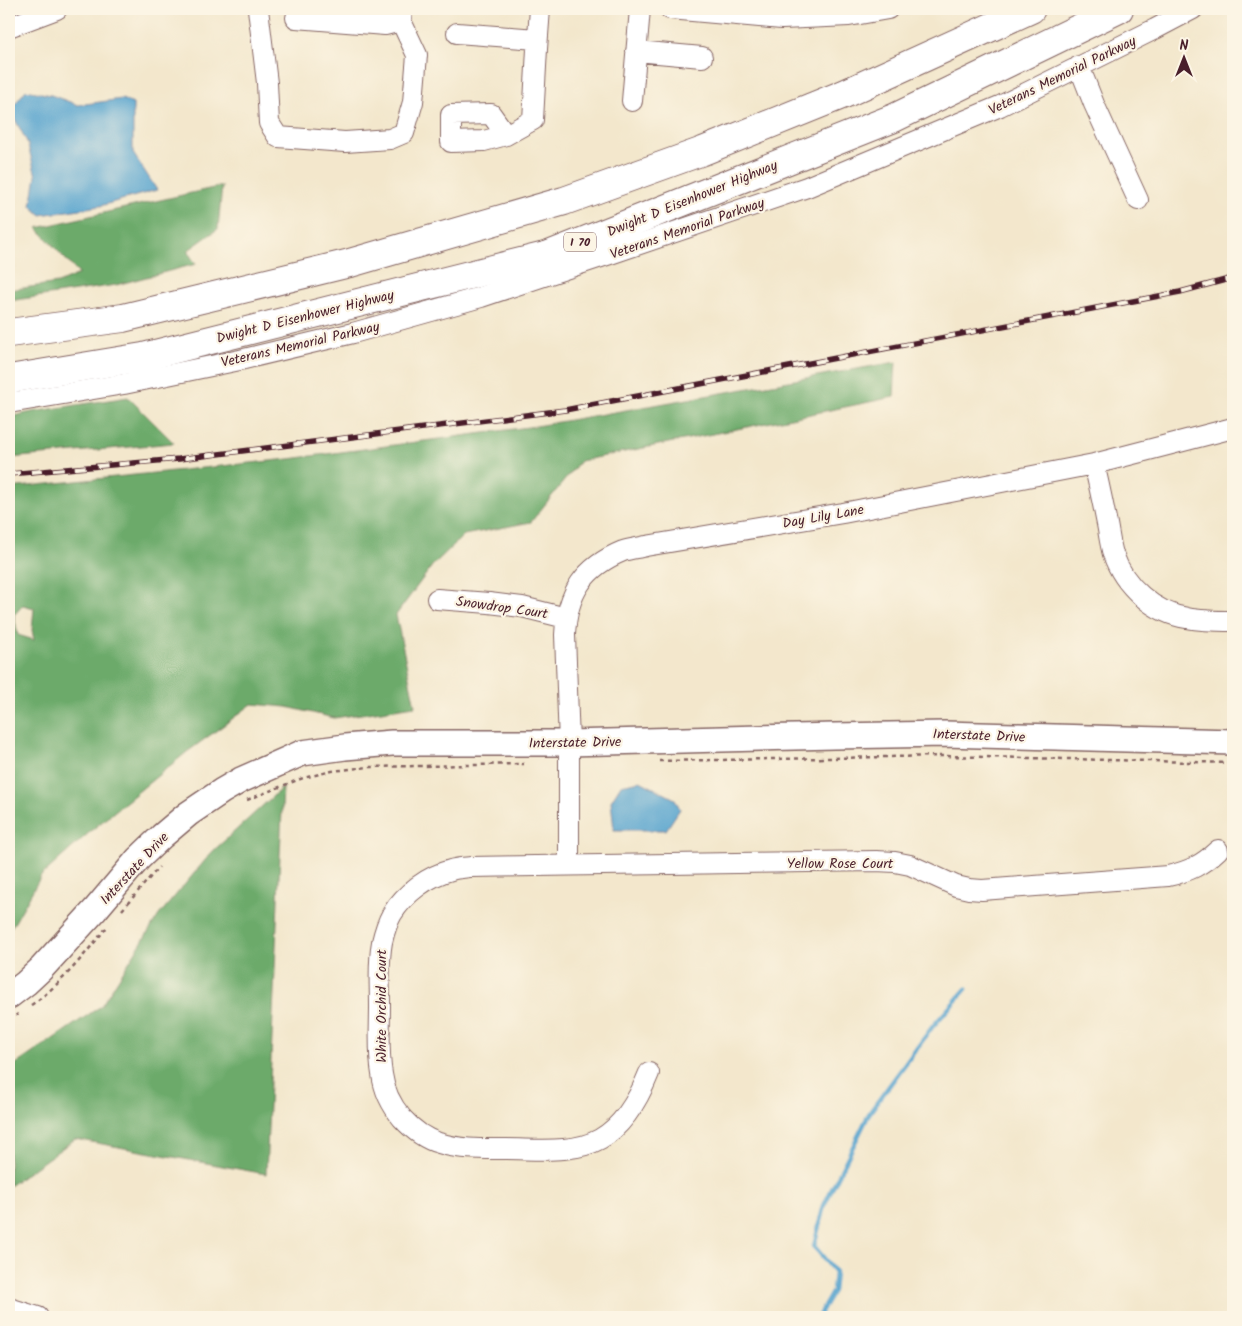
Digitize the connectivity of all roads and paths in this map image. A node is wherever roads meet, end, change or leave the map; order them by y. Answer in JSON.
{"nodes":[{"id":1,"x":56,"y":9,"type":"edge"},
{"id":2,"x":258,"y":9,"type":"edge"},
{"id":3,"x":540,"y":9,"type":"edge"},
{"id":4,"x":640,"y":9,"type":"edge"},
{"id":5,"x":670,"y":9,"type":"edge"},
{"id":6,"x":888,"y":9,"type":"edge"},
{"id":7,"x":1031,"y":9,"type":"edge"},
{"id":8,"x":1119,"y":9,"type":"edge"},
{"id":9,"x":1193,"y":9,"type":"edge"},
{"id":10,"x":402,"y":15,"type":"edge"},
{"id":11,"x":296,"y":18,"type":"dead end"},
{"id":12,"x":9,"y":27,"type":"edge"},
{"id":13,"x":457,"y":33,"type":"dead end"},
{"id":14,"x":538,"y":38,"type":"junction"},
{"id":15,"x":636,"y":51,"type":"junction"},
{"id":16,"x":702,"y":57,"type":"dead end"},
{"id":17,"x":1079,"y":66,"type":"junction"},
{"id":18,"x":632,"y":100,"type":"dead end"},
{"id":19,"x":506,"y":135,"type":"dead end"},
{"id":20,"x":1138,"y":200,"type":"dead end"},
{"id":21,"x":9,"y":333,"type":"edge"},
{"id":22,"x":9,"y":379,"type":"edge"},
{"id":23,"x":9,"y":403,"type":"edge"},
{"id":24,"x":1233,"y":428,"type":"edge"},
{"id":25,"x":1094,"y":464,"type":"junction"},
{"id":26,"x":437,"y":599,"type":"dead end"},
{"id":27,"x":566,"y":618,"type":"junction"},
{"id":28,"x":1233,"y":621,"type":"edge"},
{"id":29,"x":1233,"y":742,"type":"edge"},
{"id":30,"x":569,"y":743,"type":"junction"},
{"id":31,"x":1218,"y":850,"type":"dead end"},
{"id":32,"x":569,"y":865,"type":"junction"},
{"id":33,"x":9,"y":996,"type":"edge"},
{"id":34,"x":649,"y":1074,"type":"dead end"},
{"id":35,"x":9,"y":1308,"type":"edge"},
{"id":36,"x":38,"y":1317,"type":"edge"}],
"edges":[{"from":1,"to":12,"type":"street"},
{"from":2,"to":10,"type":"street"},
{"from":3,"to":14,"type":"street"},
{"from":4,"to":15,"type":"street"},
{"from":5,"to":6,"type":"street"},
{"from":7,"to":21,"type":"highway"},
{"from":8,"to":22,"type":"highway","name":"Dwight D Eisenhower Highway","number":"I 70"},
{"from":9,"to":17,"type":"street","name":"Veterans Memorial Parkway"},
{"from":10,"to":11,"type":"street"},
{"from":13,"to":14,"type":"street"},
{"from":14,"to":19,"type":"street"},
{"from":15,"to":16,"type":"street"},
{"from":15,"to":18,"type":"street"},
{"from":17,"to":20,"type":"street"},
{"from":17,"to":23,"type":"street","name":"Veterans Memorial Parkway"},
{"from":24,"to":25,"type":"street","name":"Day Lily Lane"},
{"from":25,"to":27,"type":"street","name":"Day Lily Lane"},
{"from":25,"to":28,"type":"street"},
{"from":26,"to":27,"type":"street","name":"Snowdrop Court"},
{"from":27,"to":30,"type":"street","name":"Day Lily Lane"},
{"from":29,"to":30,"type":"main road","name":"Interstate Drive"},
{"from":30,"to":32,"type":"street","name":"Day Lily Lane"},
{"from":30,"to":33,"type":"main road","name":"Interstate Drive"},
{"from":31,"to":32,"type":"street","name":"Yellow Rose Court"},
{"from":32,"to":34,"type":"street","name":"White Orchid Court"},
{"from":35,"to":36,"type":"street"}]}
